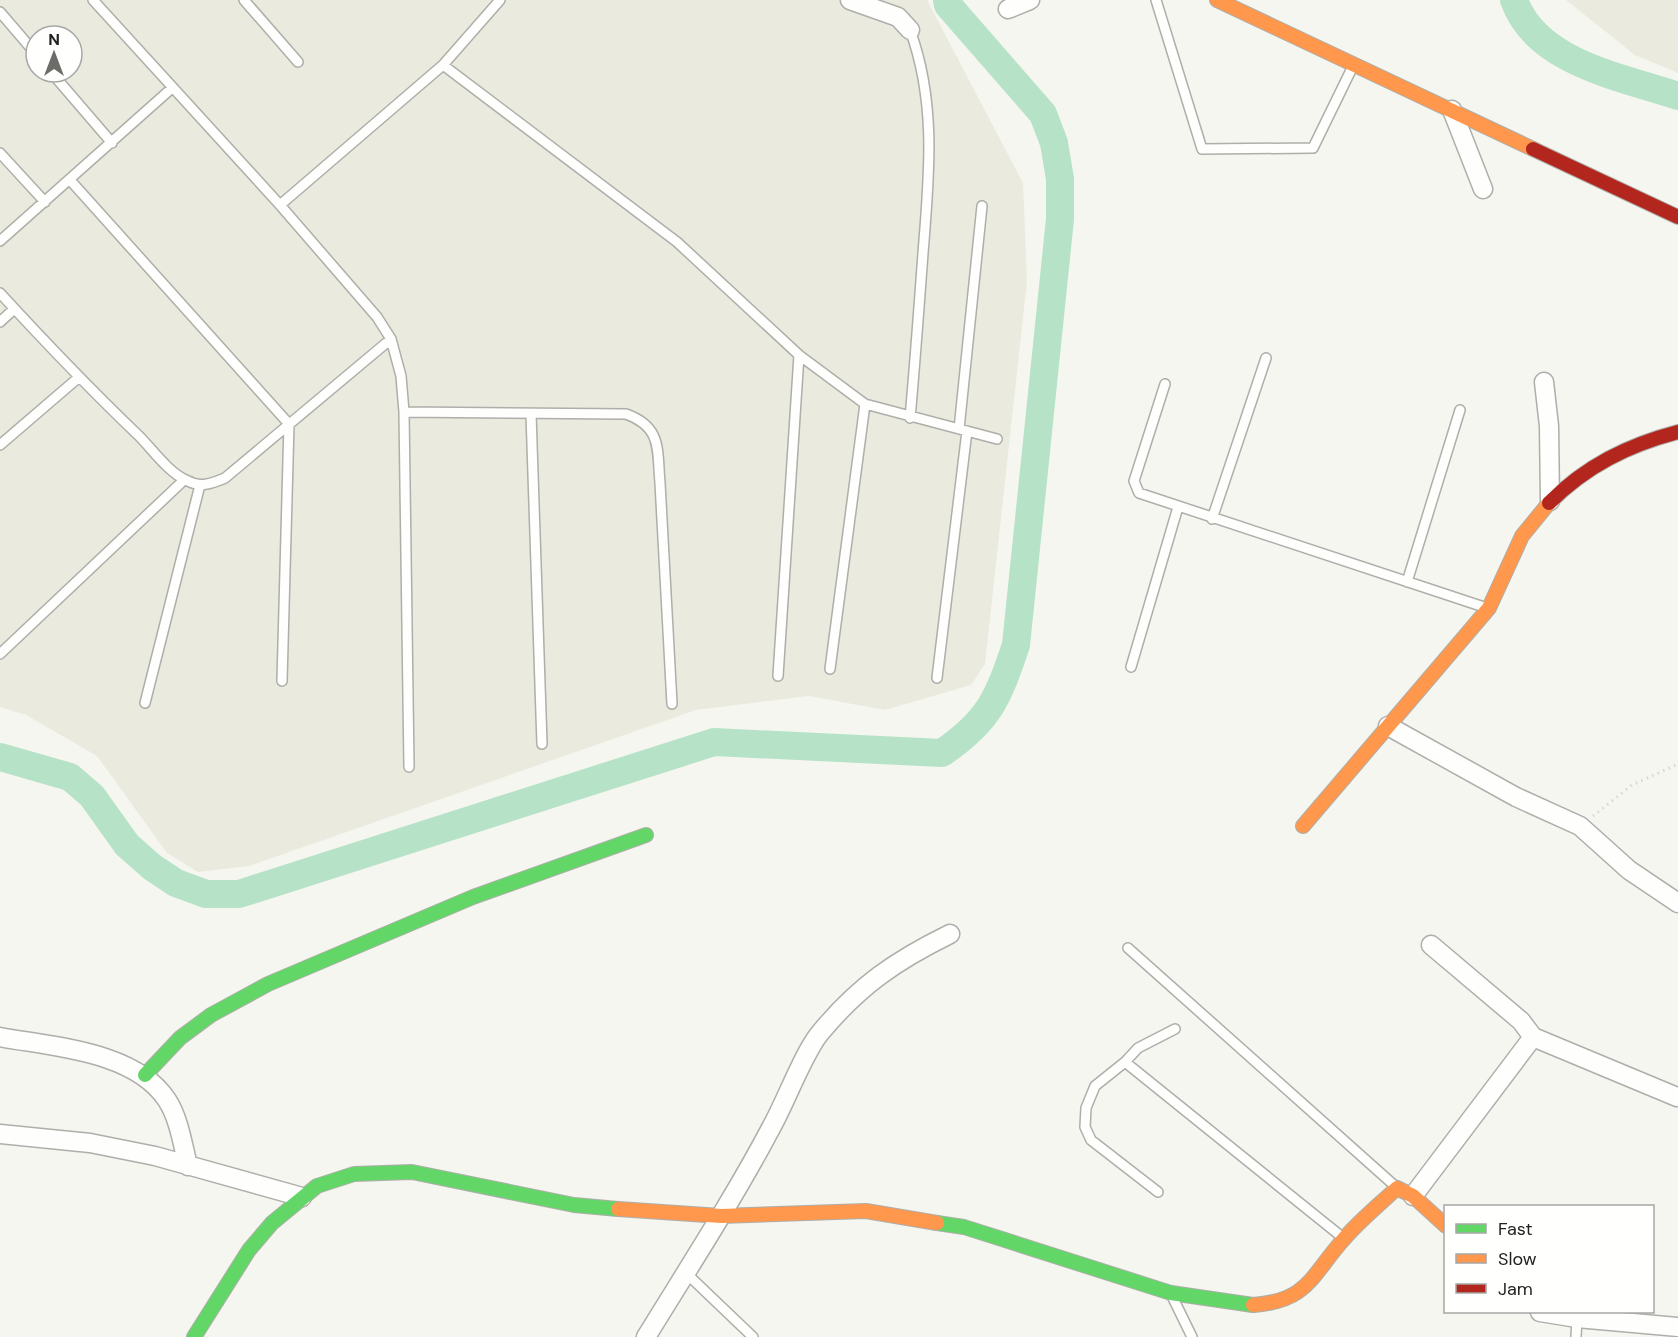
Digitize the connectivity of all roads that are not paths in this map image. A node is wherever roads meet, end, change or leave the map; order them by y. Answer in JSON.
{"nodes":[{"id":1,"x":93,"y":0,"type":"edge"},
{"id":2,"x":244,"y":0,"type":"edge"},
{"id":3,"x":500,"y":0,"type":"edge"},
{"id":4,"x":850,"y":0,"type":"edge"},
{"id":5,"x":1030,"y":0,"type":"edge"},
{"id":6,"x":1156,"y":0,"type":"edge"},
{"id":7,"x":1217,"y":0,"type":"edge"},
{"id":8,"x":1008,"y":9,"type":"dead end"},
{"id":9,"x":0,"y":12,"type":"edge"},
{"id":10,"x":910,"y":30,"type":"joint"},
{"id":11,"x":24,"y":40,"type":"edge"},
{"id":12,"x":298,"y":62,"type":"dead end"},
{"id":13,"x":1354,"y":64,"type":"junction"},
{"id":14,"x":443,"y":65,"type":"junction"},
{"id":15,"x":61,"y":84,"type":"edge"},
{"id":16,"x":172,"y":88,"type":"junction"},
{"id":17,"x":1452,"y":110,"type":"junction"},
{"id":18,"x":112,"y":143,"type":"junction"},
{"id":19,"x":0,"y":153,"type":"edge"},
{"id":20,"x":70,"y":180,"type":"junction"},
{"id":21,"x":1483,"y":189,"type":"dead end"},
{"id":22,"x":45,"y":202,"type":"junction"},
{"id":23,"x":280,"y":205,"type":"junction"},
{"id":24,"x":982,"y":206,"type":"dead end"},
{"id":25,"x":1678,"y":217,"type":"edge"},
{"id":26,"x":0,"y":241,"type":"edge"},
{"id":27,"x":0,"y":294,"type":"edge"},
{"id":28,"x":14,"y":309,"type":"junction"},
{"id":29,"x":0,"y":322,"type":"edge"},
{"id":30,"x":391,"y":339,"type":"junction"},
{"id":31,"x":799,"y":355,"type":"junction"},
{"id":32,"x":1266,"y":358,"type":"dead end"},
{"id":33,"x":78,"y":378,"type":"junction"},
{"id":34,"x":1544,"y":382,"type":"dead end"},
{"id":35,"x":1165,"y":384,"type":"dead end"},
{"id":36,"x":865,"y":404,"type":"junction"},
{"id":37,"x":1460,"y":410,"type":"dead end"},
{"id":38,"x":404,"y":412,"type":"junction"},
{"id":39,"x":531,"y":414,"type":"junction"},
{"id":40,"x":910,"y":418,"type":"junction"},
{"id":41,"x":289,"y":424,"type":"junction"},
{"id":42,"x":963,"y":430,"type":"junction"},
{"id":43,"x":1678,"y":432,"type":"edge"},
{"id":44,"x":997,"y":439,"type":"dead end"},
{"id":45,"x":0,"y":445,"type":"edge"},
{"id":46,"x":184,"y":480,"type":"junction"},
{"id":47,"x":200,"y":485,"type":"junction"},
{"id":48,"x":1550,"y":501,"type":"junction"},
{"id":49,"x":1178,"y":507,"type":"junction"},
{"id":50,"x":1212,"y":519,"type":"junction"},
{"id":51,"x":1407,"y":582,"type":"junction"},
{"id":52,"x":1489,"y":608,"type":"junction"},
{"id":53,"x":0,"y":654,"type":"edge"},
{"id":54,"x":1131,"y":667,"type":"dead end"},
{"id":55,"x":830,"y":669,"type":"dead end"},
{"id":56,"x":778,"y":676,"type":"dead end"},
{"id":57,"x":937,"y":678,"type":"dead end"},
{"id":58,"x":282,"y":681,"type":"dead end"},
{"id":59,"x":145,"y":703,"type":"dead end"},
{"id":60,"x":672,"y":704,"type":"dead end"},
{"id":61,"x":1388,"y":726,"type":"junction"},
{"id":62,"x":542,"y":744,"type":"dead end"},
{"id":63,"x":409,"y":767,"type":"dead end"},
{"id":64,"x":1303,"y":826,"type":"dead end"},
{"id":65,"x":646,"y":835,"type":"dead end"},
{"id":66,"x":1678,"y":903,"type":"edge"},
{"id":67,"x":950,"y":934,"type":"dead end"},
{"id":68,"x":1431,"y":945,"type":"dead end"},
{"id":69,"x":1128,"y":948,"type":"dead end"},
{"id":70,"x":1176,"y":1029,"type":"dead end"},
{"id":71,"x":0,"y":1037,"type":"edge"},
{"id":72,"x":1533,"y":1037,"type":"junction"},
{"id":73,"x":1125,"y":1062,"type":"junction"},
{"id":74,"x":145,"y":1075,"type":"junction"},
{"id":75,"x":1677,"y":1097,"type":"edge"},
{"id":76,"x":0,"y":1134,"type":"edge"},
{"id":77,"x":188,"y":1166,"type":"junction"},
{"id":78,"x":1158,"y":1191,"type":"dead end"},
{"id":79,"x":1405,"y":1192,"type":"junction"},
{"id":80,"x":302,"y":1197,"type":"junction"},
{"id":81,"x":721,"y":1216,"type":"junction"},
{"id":82,"x":1444,"y":1224,"type":"edge"},
{"id":83,"x":1343,"y":1239,"type":"junction"},
{"id":84,"x":686,"y":1273,"type":"junction"},
{"id":85,"x":1171,"y":1293,"type":"junction"},
{"id":86,"x":1551,"y":1313,"type":"edge"},
{"id":87,"x":1577,"y":1318,"type":"junction"},
{"id":88,"x":1678,"y":1327,"type":"edge"},
{"id":89,"x":194,"y":1337,"type":"edge"},
{"id":90,"x":646,"y":1337,"type":"edge"},
{"id":91,"x":753,"y":1337,"type":"edge"},
{"id":92,"x":1192,"y":1337,"type":"edge"},
{"id":93,"x":1576,"y":1337,"type":"edge"}],
"edges":[{"from":1,"to":16,"type":"lane"},
{"from":2,"to":12,"type":"lane"},
{"from":3,"to":14,"type":"lane"},
{"from":4,"to":10,"type":"street"},
{"from":5,"to":8,"type":"street"},
{"from":6,"to":13,"type":"lane"},
{"from":7,"to":13,"type":"street"},
{"from":9,"to":11,"type":"lane"},
{"from":10,"to":40,"type":"lane"},
{"from":13,"to":17,"type":"street"},
{"from":14,"to":23,"type":"lane"},
{"from":14,"to":31,"type":"lane"},
{"from":15,"to":18,"type":"lane"},
{"from":16,"to":18,"type":"lane"},
{"from":16,"to":23,"type":"lane"},
{"from":17,"to":21,"type":"street"},
{"from":17,"to":25,"type":"street"},
{"from":18,"to":20,"type":"lane"},
{"from":19,"to":22,"type":"lane"},
{"from":20,"to":22,"type":"lane"},
{"from":20,"to":41,"type":"lane"},
{"from":22,"to":26,"type":"lane"},
{"from":23,"to":30,"type":"lane"},
{"from":24,"to":42,"type":"lane"},
{"from":27,"to":28,"type":"lane"},
{"from":28,"to":29,"type":"lane"},
{"from":28,"to":33,"type":"lane"},
{"from":30,"to":38,"type":"lane"},
{"from":30,"to":41,"type":"lane"},
{"from":31,"to":36,"type":"lane"},
{"from":31,"to":56,"type":"lane"},
{"from":32,"to":50,"type":"lane"},
{"from":33,"to":45,"type":"lane"},
{"from":33,"to":46,"type":"lane"},
{"from":34,"to":48,"type":"street"},
{"from":35,"to":49,"type":"lane"},
{"from":36,"to":40,"type":"lane"},
{"from":36,"to":55,"type":"lane"},
{"from":37,"to":51,"type":"lane"},
{"from":38,"to":39,"type":"lane"},
{"from":38,"to":63,"type":"lane"},
{"from":39,"to":60,"type":"lane"},
{"from":39,"to":62,"type":"lane"},
{"from":40,"to":42,"type":"lane"},
{"from":41,"to":47,"type":"lane"},
{"from":41,"to":58,"type":"lane"},
{"from":42,"to":44,"type":"lane"},
{"from":42,"to":57,"type":"lane"},
{"from":43,"to":48,"type":"street"},
{"from":46,"to":47,"type":"lane"},
{"from":46,"to":53,"type":"lane"},
{"from":47,"to":59,"type":"lane"},
{"from":48,"to":52,"type":"street"},
{"from":49,"to":50,"type":"lane"},
{"from":49,"to":54,"type":"lane"},
{"from":50,"to":51,"type":"lane"},
{"from":51,"to":52,"type":"lane"},
{"from":52,"to":61,"type":"street"},
{"from":61,"to":64,"type":"street"},
{"from":61,"to":66,"type":"street"},
{"from":65,"to":74,"type":"street"},
{"from":67,"to":81,"type":"street"},
{"from":68,"to":72,"type":"street"},
{"from":69,"to":79,"type":"lane"},
{"from":70,"to":73,"type":"lane"},
{"from":71,"to":74,"type":"street"},
{"from":72,"to":75,"type":"street"},
{"from":72,"to":79,"type":"street"},
{"from":73,"to":78,"type":"lane"},
{"from":73,"to":83,"type":"lane"},
{"from":74,"to":77,"type":"street"},
{"from":76,"to":77,"type":"street"},
{"from":77,"to":80,"type":"street"},
{"from":79,"to":82,"type":"street"},
{"from":79,"to":83,"type":"street"},
{"from":80,"to":81,"type":"street"},
{"from":80,"to":89,"type":"street"},
{"from":81,"to":84,"type":"street"},
{"from":81,"to":85,"type":"street"},
{"from":83,"to":85,"type":"street"},
{"from":84,"to":90,"type":"street"},
{"from":84,"to":91,"type":"lane"},
{"from":85,"to":92,"type":"lane"},
{"from":86,"to":87,"type":"street"},
{"from":87,"to":88,"type":"street"},
{"from":87,"to":93,"type":"lane"}]}
